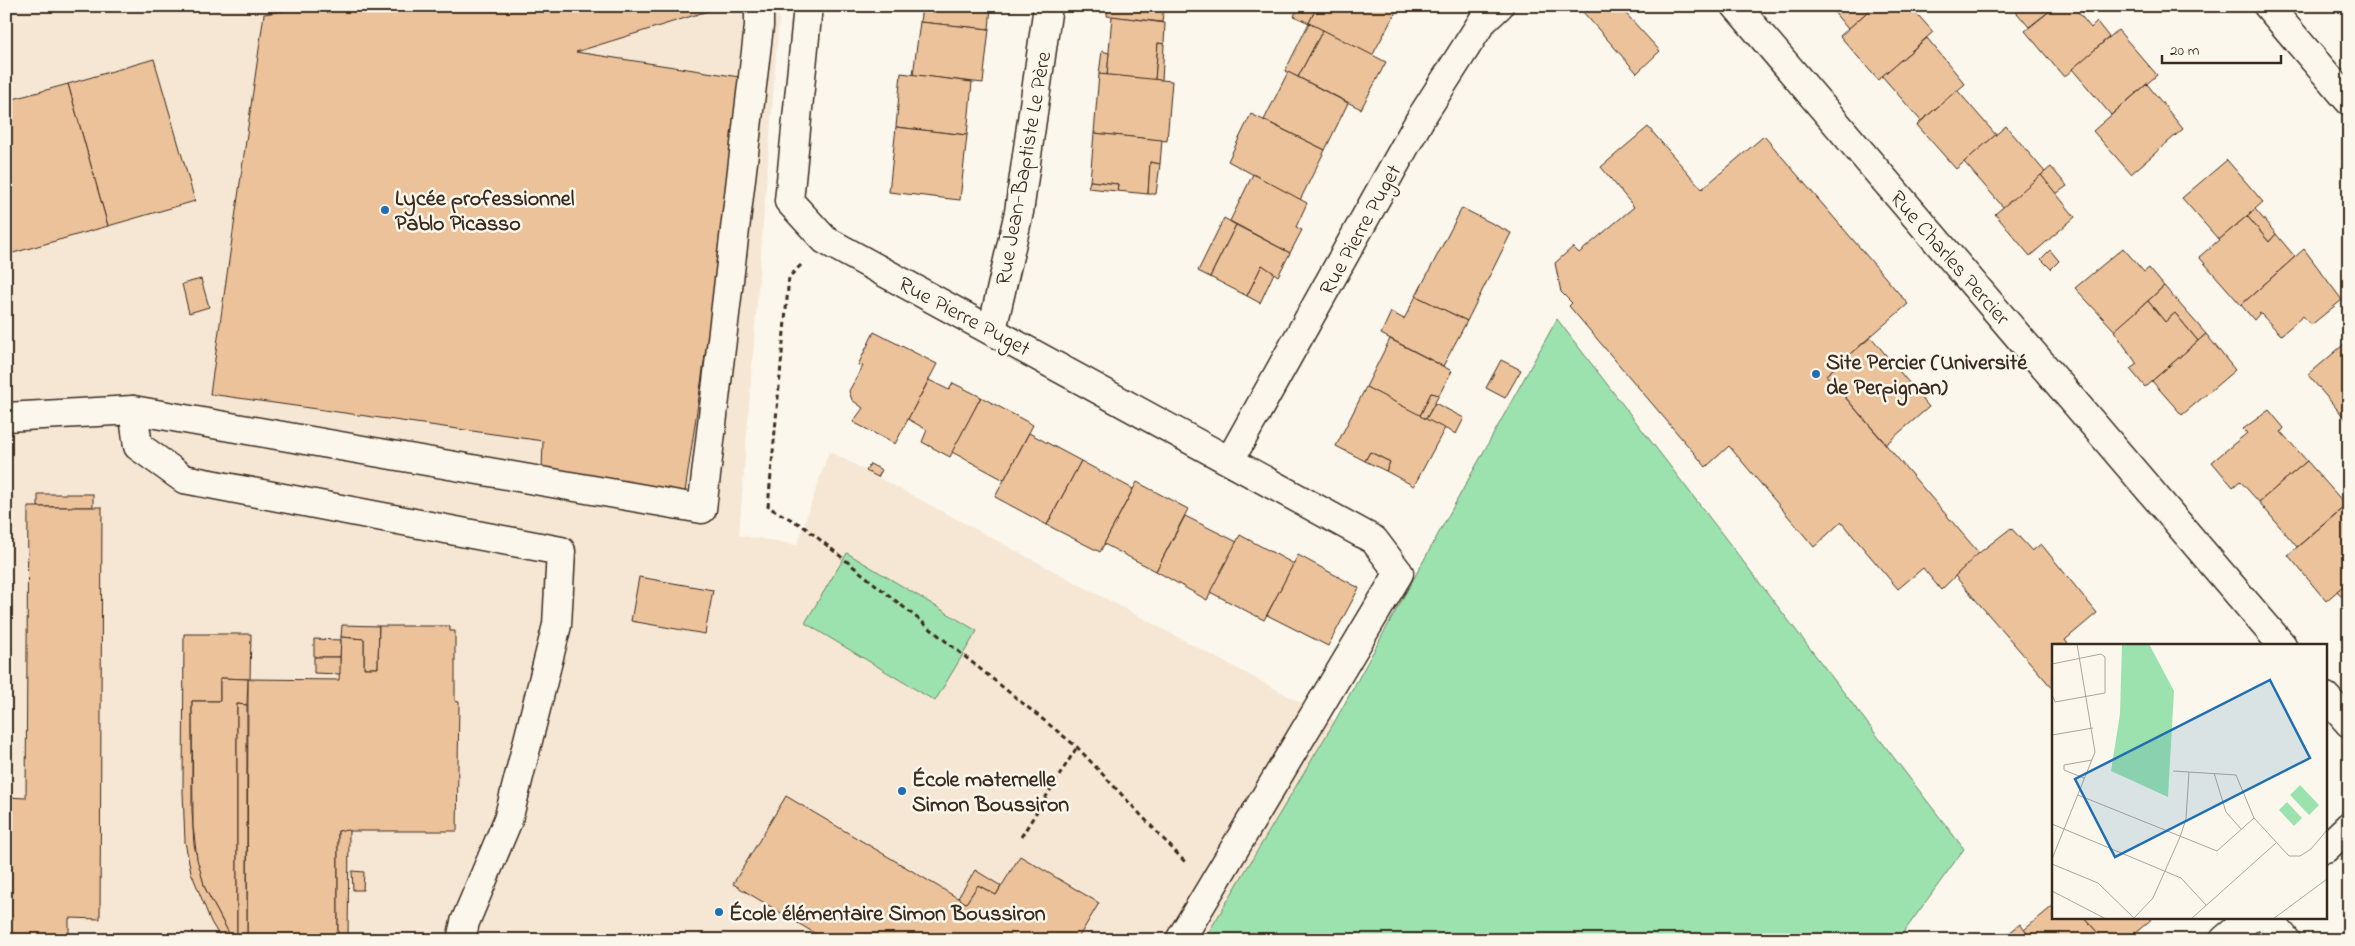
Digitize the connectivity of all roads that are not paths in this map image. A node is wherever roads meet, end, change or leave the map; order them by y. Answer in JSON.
{"nodes":[{"id":1,"x":759,"y":6,"type":"edge"},
{"id":2,"x":808,"y":6,"type":"edge"},
{"id":3,"x":1048,"y":6,"type":"edge"},
{"id":4,"x":1499,"y":6,"type":"edge"},
{"id":5,"x":1736,"y":6,"type":"edge"},
{"id":6,"x":2268,"y":6,"type":"edge"},
{"id":7,"x":2349,"y":101,"type":"edge"},
{"id":8,"x":992,"y":330,"type":"junction"},
{"id":9,"x":132,"y":410,"type":"junction"},
{"id":10,"x":6,"y":416,"type":"edge"},
{"id":11,"x":1230,"y":460,"type":"junction"},
{"id":12,"x":2281,"y":644,"type":"edge"},
{"id":13,"x":2328,"y":699,"type":"edge"},
{"id":14,"x":2349,"y":723,"type":"edge"},
{"id":15,"x":2349,"y":826,"type":"edge"},
{"id":16,"x":2328,"y":846,"type":"edge"},
{"id":17,"x":2250,"y":918,"type":"edge"},
{"id":18,"x":2268,"y":918,"type":"edge"},
{"id":19,"x":461,"y":940,"type":"edge"},
{"id":20,"x":1180,"y":940,"type":"edge"},
{"id":21,"x":2224,"y":940,"type":"edge"},
{"id":22,"x":2286,"y":940,"type":"edge"}],
"edges":[{"from":1,"to":9,"type":"street"},
{"from":2,"to":8,"type":"street","name":"Rue Pierre Puget"},
{"from":3,"to":8,"type":"street","name":"Rue Jean-Baptiste Le Père"},
{"from":4,"to":11,"type":"street","name":"Rue Pierre Puget"},
{"from":5,"to":12,"type":"street","name":"Rue Charles Percier"},
{"from":6,"to":7,"type":"street"},
{"from":8,"to":11,"type":"street","name":"Rue Pierre Puget"},
{"from":9,"to":10,"type":"street"},
{"from":9,"to":19,"type":"street"},
{"from":11,"to":20,"type":"street","name":"Rue Pierre Puget"},
{"from":13,"to":14,"type":"street"},
{"from":15,"to":16,"type":"street"},
{"from":17,"to":21,"type":"street"},
{"from":18,"to":22,"type":"street"}]}
